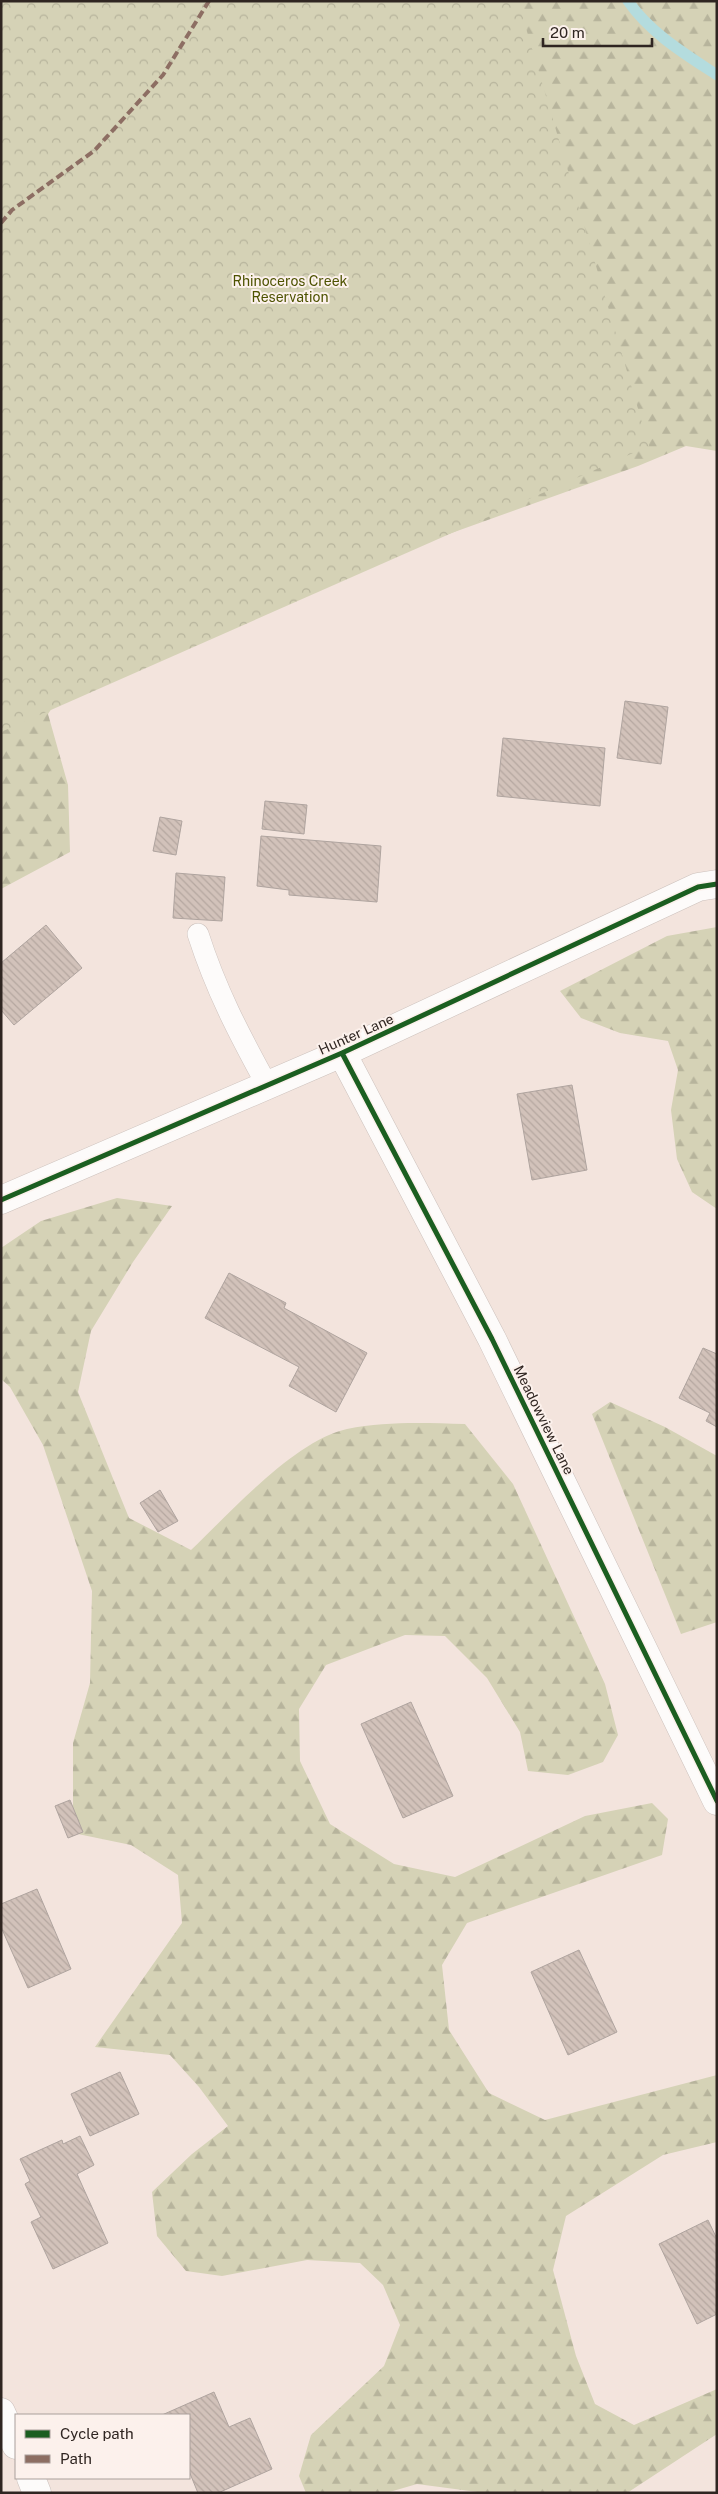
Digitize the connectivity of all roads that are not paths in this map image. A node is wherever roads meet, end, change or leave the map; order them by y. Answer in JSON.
{"nodes":[{"id":1,"x":717,"y":884,"type":"edge"},
{"id":2,"x":198,"y":934,"type":"dead end"},
{"id":3,"x":342,"y":1053,"type":"junction"},
{"id":4,"x":267,"y":1085,"type":"junction"},
{"id":5,"x":1,"y":1200,"type":"edge"},
{"id":6,"x":717,"y":1801,"type":"edge"},
{"id":7,"x":1,"y":2412,"type":"edge"},
{"id":8,"x":15,"y":2443,"type":"edge"},
{"id":9,"x":31,"y":2479,"type":"edge"},
{"id":10,"x":37,"y":2493,"type":"edge"}],
"edges":[{"from":1,"to":3,"type":"street","name":"Hunter Lane"},
{"from":2,"to":4,"type":"lane"},
{"from":3,"to":4,"type":"street","name":"Hunter Lane"},
{"from":3,"to":6,"type":"street","name":"Meadowview Lane"},
{"from":4,"to":5,"type":"street","name":"Hunter Lane"},
{"from":7,"to":8,"type":"street"},
{"from":9,"to":10,"type":"street"}]}
